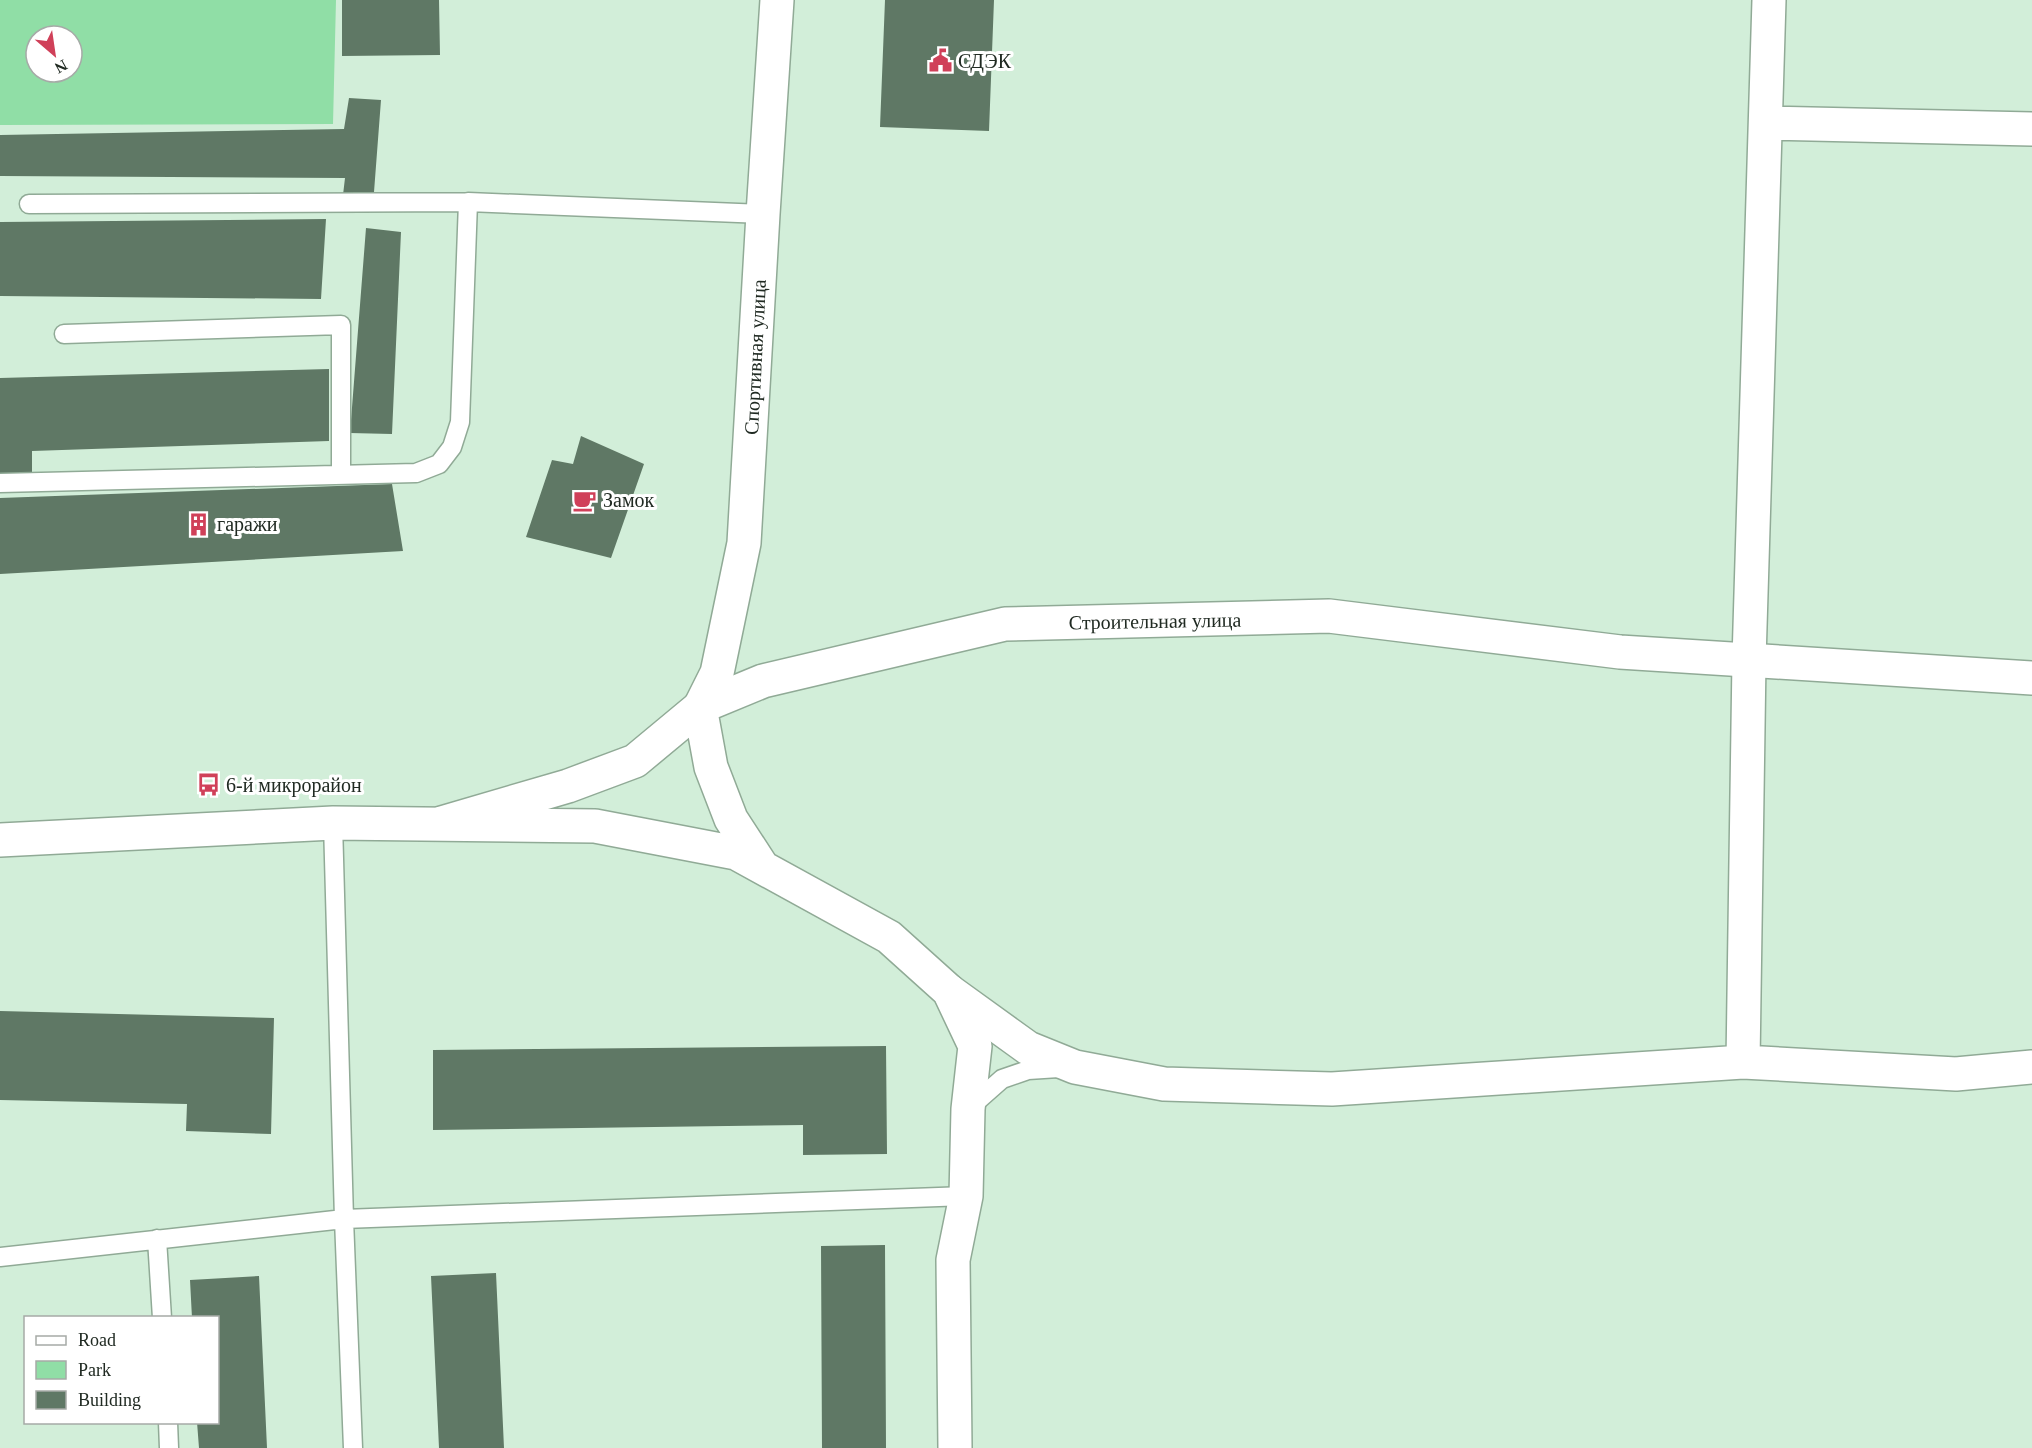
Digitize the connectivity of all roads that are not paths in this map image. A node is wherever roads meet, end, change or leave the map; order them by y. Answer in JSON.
{"nodes":[{"id":1,"x":777,"y":0,"type":"edge"},
{"id":2,"x":1769,"y":0,"type":"edge"},
{"id":3,"x":1766,"y":123,"type":"junction"},
{"id":4,"x":2032,"y":129,"type":"edge"},
{"id":5,"x":468,"y":202,"type":"junction"},
{"id":6,"x":29,"y":204,"type":"dead end"},
{"id":7,"x":763,"y":214,"type":"junction"},
{"id":8,"x":64,"y":334,"type":"dead end"},
{"id":9,"x":341,"y":475,"type":"junction"},
{"id":10,"x":0,"y":483,"type":"edge"},
{"id":11,"x":1749,"y":660,"type":"junction"},
{"id":12,"x":2032,"y":678,"type":"edge"},
{"id":13,"x":700,"y":707,"type":"junction"},
{"id":14,"x":333,"y":823,"type":"junction"},
{"id":15,"x":438,"y":824,"type":"junction"},
{"id":16,"x":0,"y":840,"type":"edge"},
{"id":17,"x":761,"y":866,"type":"junction"},
{"id":18,"x":949,"y":991,"type":"junction"},
{"id":19,"x":1743,"y":1062,"type":"junction"},
{"id":20,"x":1076,"y":1066,"type":"junction"},
{"id":21,"x":2032,"y":1067,"type":"edge"},
{"id":22,"x":968,"y":1109,"type":"junction"},
{"id":23,"x":966,"y":1196,"type":"junction"},
{"id":24,"x":344,"y":1219,"type":"junction"},
{"id":25,"x":157,"y":1239,"type":"junction"},
{"id":26,"x":0,"y":1257,"type":"edge"},
{"id":27,"x":162,"y":1316,"type":"edge"},
{"id":28,"x":168,"y":1424,"type":"edge"},
{"id":29,"x":169,"y":1448,"type":"edge"},
{"id":30,"x":353,"y":1448,"type":"edge"},
{"id":31,"x":955,"y":1448,"type":"edge"}],
"edges":[{"from":1,"to":7,"type":"street","name":"Спортивная улица"},
{"from":2,"to":3,"type":"street"},
{"from":3,"to":4,"type":"street"},
{"from":3,"to":11,"type":"street"},
{"from":5,"to":6,"type":"lane"},
{"from":5,"to":7,"type":"lane"},
{"from":5,"to":9,"type":"lane"},
{"from":7,"to":13,"type":"street","name":"Спортивная улица"},
{"from":8,"to":9,"type":"lane"},
{"from":9,"to":10,"type":"lane"},
{"from":11,"to":12,"type":"street","name":"Строительная улица"},
{"from":11,"to":13,"type":"street","name":"Строительная улица"},
{"from":11,"to":19,"type":"street"},
{"from":13,"to":15,"type":"street"},
{"from":13,"to":17,"type":"street"},
{"from":14,"to":15,"type":"street"},
{"from":14,"to":16,"type":"street"},
{"from":14,"to":24,"type":"lane"},
{"from":15,"to":17,"type":"street"},
{"from":17,"to":18,"type":"street"},
{"from":18,"to":20,"type":"street"},
{"from":18,"to":22,"type":"street"},
{"from":19,"to":20,"type":"street"},
{"from":19,"to":21,"type":"street"},
{"from":20,"to":22,"type":"lane"},
{"from":22,"to":23,"type":"street"},
{"from":23,"to":24,"type":"lane"},
{"from":23,"to":31,"type":"street"},
{"from":24,"to":25,"type":"lane"},
{"from":24,"to":30,"type":"lane"},
{"from":25,"to":26,"type":"lane"},
{"from":25,"to":27,"type":"lane"},
{"from":28,"to":29,"type":"lane"}]}
